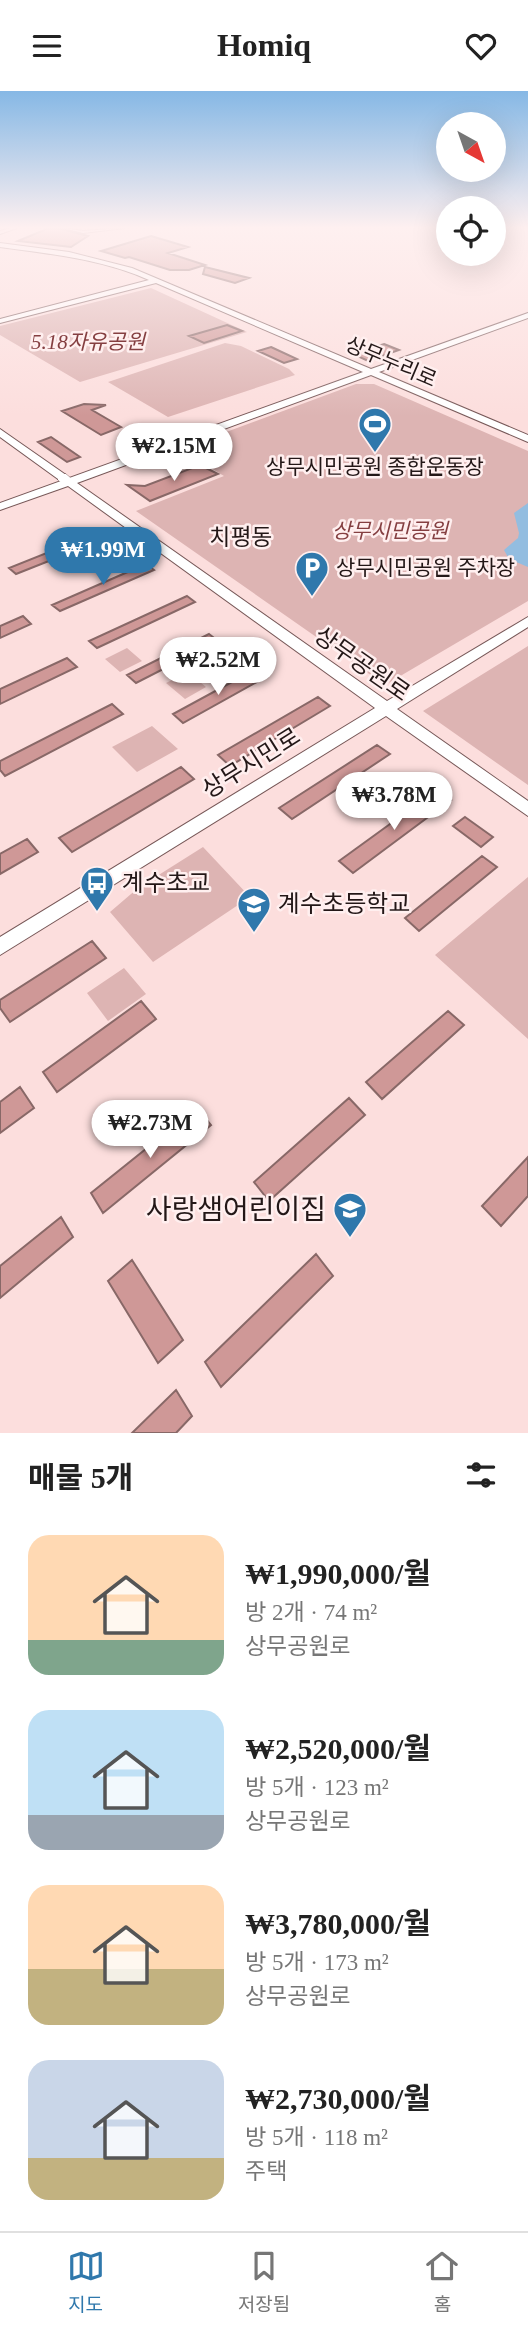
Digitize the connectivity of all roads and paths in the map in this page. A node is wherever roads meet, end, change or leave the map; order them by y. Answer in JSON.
{"nodes":[{"id":1,"x":120,"y":291,"type":"edge"},
{"id":2,"x":180,"y":291,"type":"edge"},
{"id":3,"x":528,"y":312,"type":"edge"},
{"id":4,"x":0,"y":321,"type":"edge"},
{"id":5,"x":366,"y":370,"type":"junction"},
{"id":6,"x":0,"y":432,"type":"edge"},
{"id":7,"x":528,"y":439,"type":"edge"},
{"id":8,"x":66,"y":479,"type":"junction"},
{"id":9,"x":0,"y":499,"type":"edge"},
{"id":10,"x":0,"y":507,"type":"edge"},
{"id":11,"x":528,"y":621,"type":"edge"},
{"id":12,"x":386,"y":709,"type":"junction"},
{"id":13,"x":528,"y":810,"type":"edge"},
{"id":14,"x":0,"y":947,"type":"edge"}],
"edges":[{"from":1,"to":4,"type":"street"},
{"from":2,"to":5,"type":"street","name":"상무누리로"},
{"from":3,"to":5,"type":"street"},
{"from":5,"to":7,"type":"street","name":"상무누리로"},
{"from":5,"to":8,"type":"street"},
{"from":6,"to":8,"type":"street","name":"상무공원로"},
{"from":8,"to":9,"type":"street"},
{"from":8,"to":10,"type":"street"},
{"from":8,"to":12,"type":"street","name":"상무공원로"},
{"from":11,"to":12,"type":"street","name":"상무시민로"},
{"from":12,"to":13,"type":"street","name":"상무공원로"},
{"from":12,"to":14,"type":"street","name":"상무시민로"}]}
